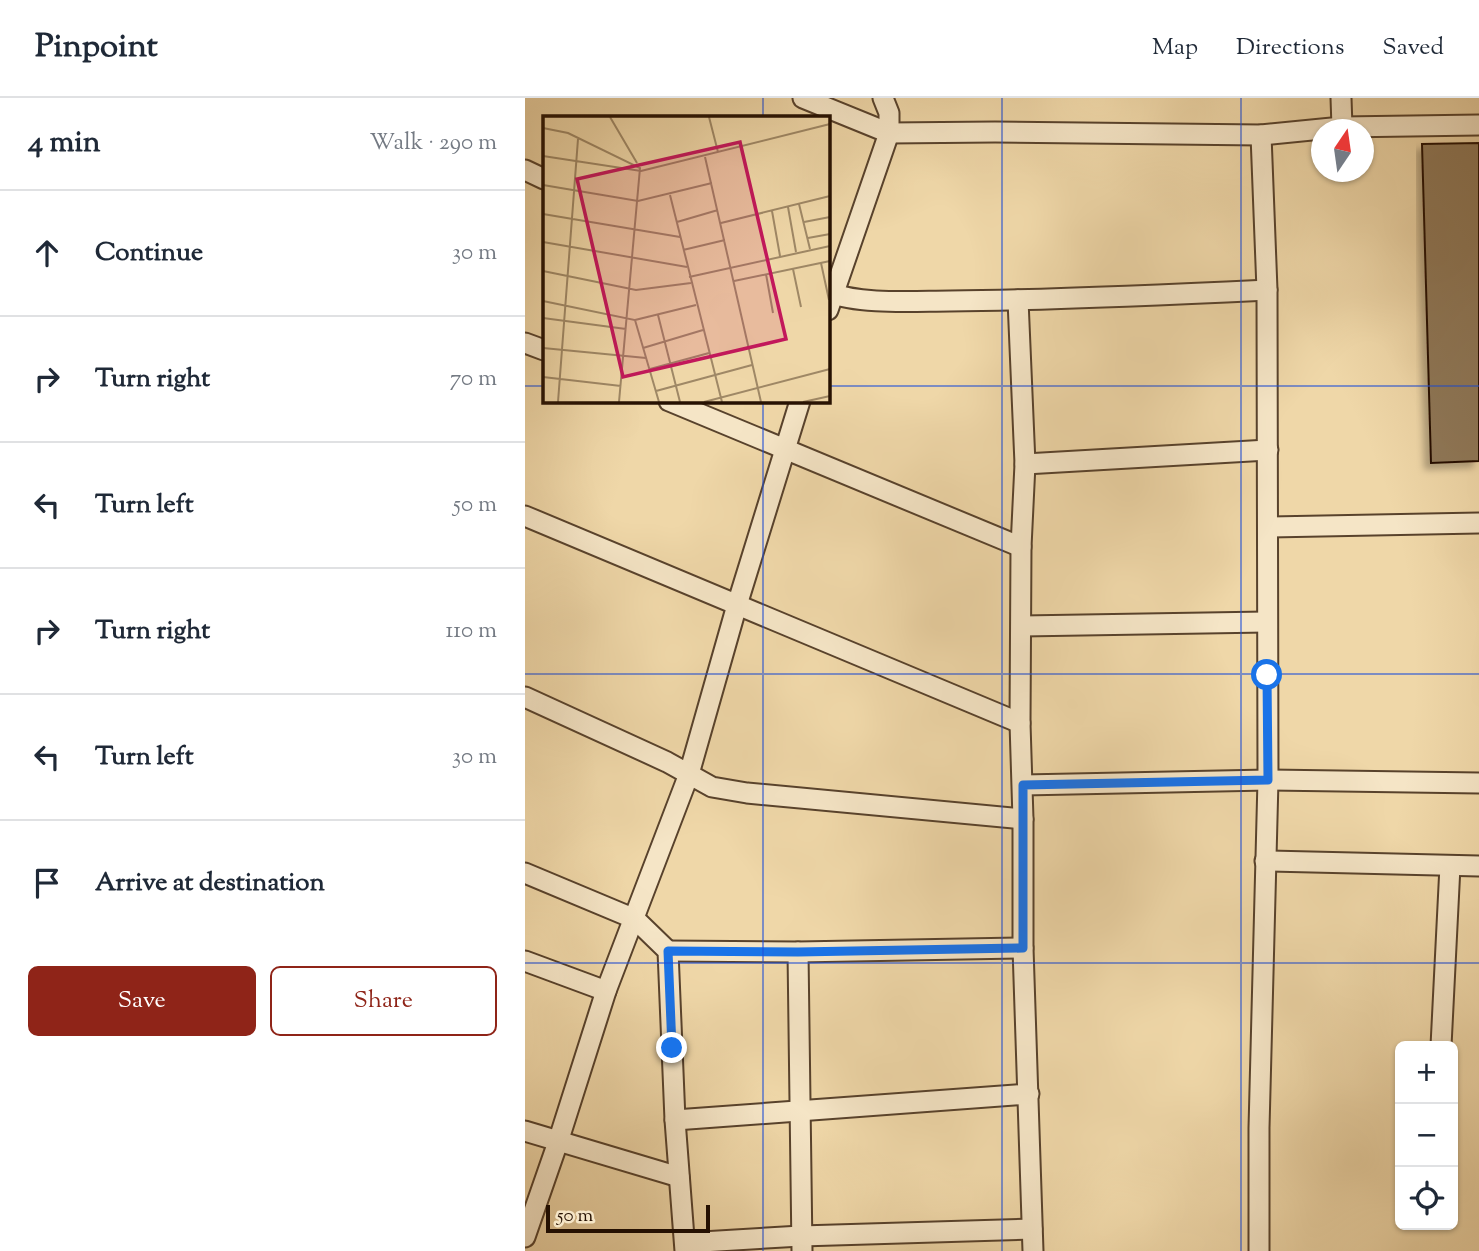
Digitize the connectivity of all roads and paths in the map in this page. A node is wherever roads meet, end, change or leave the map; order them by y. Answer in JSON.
{"nodes":[{"id":1,"x":803,"y":98,"type":"edge"},
{"id":2,"x":883,"y":98,"type":"edge"},
{"id":3,"x":1341,"y":98,"type":"edge"},
{"id":4,"x":1342,"y":119,"type":"edge"},
{"id":5,"x":1479,"y":125,"type":"edge"},
{"id":6,"x":1374,"y":127,"type":"edge"},
{"id":7,"x":1311,"y":130,"type":"edge"},
{"id":8,"x":889,"y":133,"type":"junction"},
{"id":9,"x":1261,"y":135,"type":"junction"},
{"id":10,"x":525,"y":170,"type":"edge"},
{"id":11,"x":543,"y":178,"type":"edge"},
{"id":12,"x":1267,"y":290,"type":"junction"},
{"id":13,"x":829,"y":299,"type":"edge"},
{"id":14,"x":1018,"y":300,"type":"junction"},
{"id":15,"x":525,"y":343,"type":"edge"},
{"id":16,"x":543,"y":350,"type":"edge"},
{"id":17,"x":671,"y":402,"type":"edge"},
{"id":18,"x":800,"y":402,"type":"edge"},
{"id":19,"x":785,"y":450,"type":"junction"},
{"id":20,"x":1268,"y":450,"type":"junction"},
{"id":21,"x":1025,"y":464,"type":"junction"},
{"id":22,"x":525,"y":516,"type":"edge"},
{"id":23,"x":1479,"y":523,"type":"edge"},
{"id":24,"x":1268,"y":527,"type":"junction"},
{"id":25,"x":1021,"y":547,"type":"junction"},
{"id":26,"x":737,"y":605,"type":"junction"},
{"id":27,"x":1266,"y":622,"type":"junction"},
{"id":28,"x":1022,"y":626,"type":"junction"},
{"id":29,"x":525,"y":697,"type":"edge"},
{"id":30,"x":1020,"y":723,"type":"junction"},
{"id":31,"x":689,"y":774,"type":"junction"},
{"id":32,"x":1268,"y":780,"type":"junction"},
{"id":33,"x":1479,"y":783,"type":"edge"},
{"id":34,"x":1023,"y":785,"type":"junction"},
{"id":35,"x":1024,"y":819,"type":"junction"},
{"id":36,"x":1265,"y":861,"type":"junction"},
{"id":37,"x":1450,"y":866,"type":"junction"},
{"id":38,"x":1479,"y":866,"type":"edge"},
{"id":39,"x":525,"y":873,"type":"edge"},
{"id":40,"x":635,"y":919,"type":"junction"},
{"id":41,"x":1023,"y":948,"type":"junction"},
{"id":42,"x":668,"y":951,"type":"junction"},
{"id":43,"x":798,"y":952,"type":"junction"},
{"id":44,"x":525,"y":961,"type":"edge"},
{"id":45,"x":606,"y":991,"type":"junction"},
{"id":46,"x":1441,"y":1041,"type":"edge"},
{"id":47,"x":1028,"y":1094,"type":"junction"},
{"id":48,"x":799,"y":1111,"type":"junction"},
{"id":49,"x":675,"y":1121,"type":"junction"},
{"id":50,"x":525,"y":1130,"type":"edge"},
{"id":51,"x":558,"y":1142,"type":"junction"},
{"id":52,"x":679,"y":1177,"type":"junction"},
{"id":53,"x":1033,"y":1228,"type":"junction"},
{"id":54,"x":525,"y":1237,"type":"edge"},
{"id":55,"x":801,"y":1243,"type":"edge"},
{"id":56,"x":685,"y":1247,"type":"edge"},
{"id":57,"x":1033,"y":1251,"type":"edge"},
{"id":58,"x":1259,"y":1251,"type":"edge"}],
"edges":[{"from":1,"to":8,"type":"street"},
{"from":2,"to":8,"type":"street"},
{"from":3,"to":4,"type":"street"},
{"from":5,"to":6,"type":"street"},
{"from":7,"to":9,"type":"street"},
{"from":8,"to":9,"type":"street"},
{"from":8,"to":13,"type":"street"},
{"from":9,"to":12,"type":"street"},
{"from":10,"to":11,"type":"street"},
{"from":12,"to":14,"type":"street"},
{"from":12,"to":20,"type":"street"},
{"from":13,"to":14,"type":"street"},
{"from":14,"to":21,"type":"street"},
{"from":15,"to":16,"type":"street"},
{"from":17,"to":19,"type":"street"},
{"from":18,"to":19,"type":"street"},
{"from":19,"to":25,"type":"street"},
{"from":19,"to":26,"type":"street"},
{"from":20,"to":21,"type":"street"},
{"from":20,"to":24,"type":"street"},
{"from":21,"to":25,"type":"street"},
{"from":22,"to":26,"type":"street"},
{"from":23,"to":24,"type":"street"},
{"from":24,"to":27,"type":"street"},
{"from":25,"to":28,"type":"street"},
{"from":26,"to":30,"type":"street"},
{"from":26,"to":31,"type":"street"},
{"from":27,"to":28,"type":"street"},
{"from":27,"to":32,"type":"street"},
{"from":28,"to":30,"type":"street"},
{"from":29,"to":31,"type":"street"},
{"from":30,"to":34,"type":"street"},
{"from":31,"to":35,"type":"street"},
{"from":31,"to":40,"type":"street"},
{"from":32,"to":33,"type":"street"},
{"from":32,"to":34,"type":"street"},
{"from":32,"to":36,"type":"street"},
{"from":34,"to":35,"type":"street"},
{"from":35,"to":41,"type":"street"},
{"from":36,"to":37,"type":"street"},
{"from":36,"to":58,"type":"street"},
{"from":37,"to":38,"type":"street"},
{"from":37,"to":46,"type":"street"},
{"from":39,"to":40,"type":"street"},
{"from":40,"to":42,"type":"street"},
{"from":40,"to":45,"type":"street"},
{"from":41,"to":43,"type":"street"},
{"from":41,"to":47,"type":"street"},
{"from":42,"to":43,"type":"street"},
{"from":42,"to":49,"type":"street"},
{"from":43,"to":48,"type":"street"},
{"from":44,"to":45,"type":"street"},
{"from":45,"to":51,"type":"street"},
{"from":47,"to":48,"type":"street"},
{"from":47,"to":53,"type":"street"},
{"from":48,"to":49,"type":"street"},
{"from":48,"to":55,"type":"street"},
{"from":49,"to":52,"type":"street"},
{"from":50,"to":51,"type":"street"},
{"from":51,"to":52,"type":"street"},
{"from":51,"to":54,"type":"street"},
{"from":52,"to":56,"type":"street"},
{"from":53,"to":55,"type":"street"},
{"from":53,"to":57,"type":"street"},
{"from":55,"to":56,"type":"street"}]}
